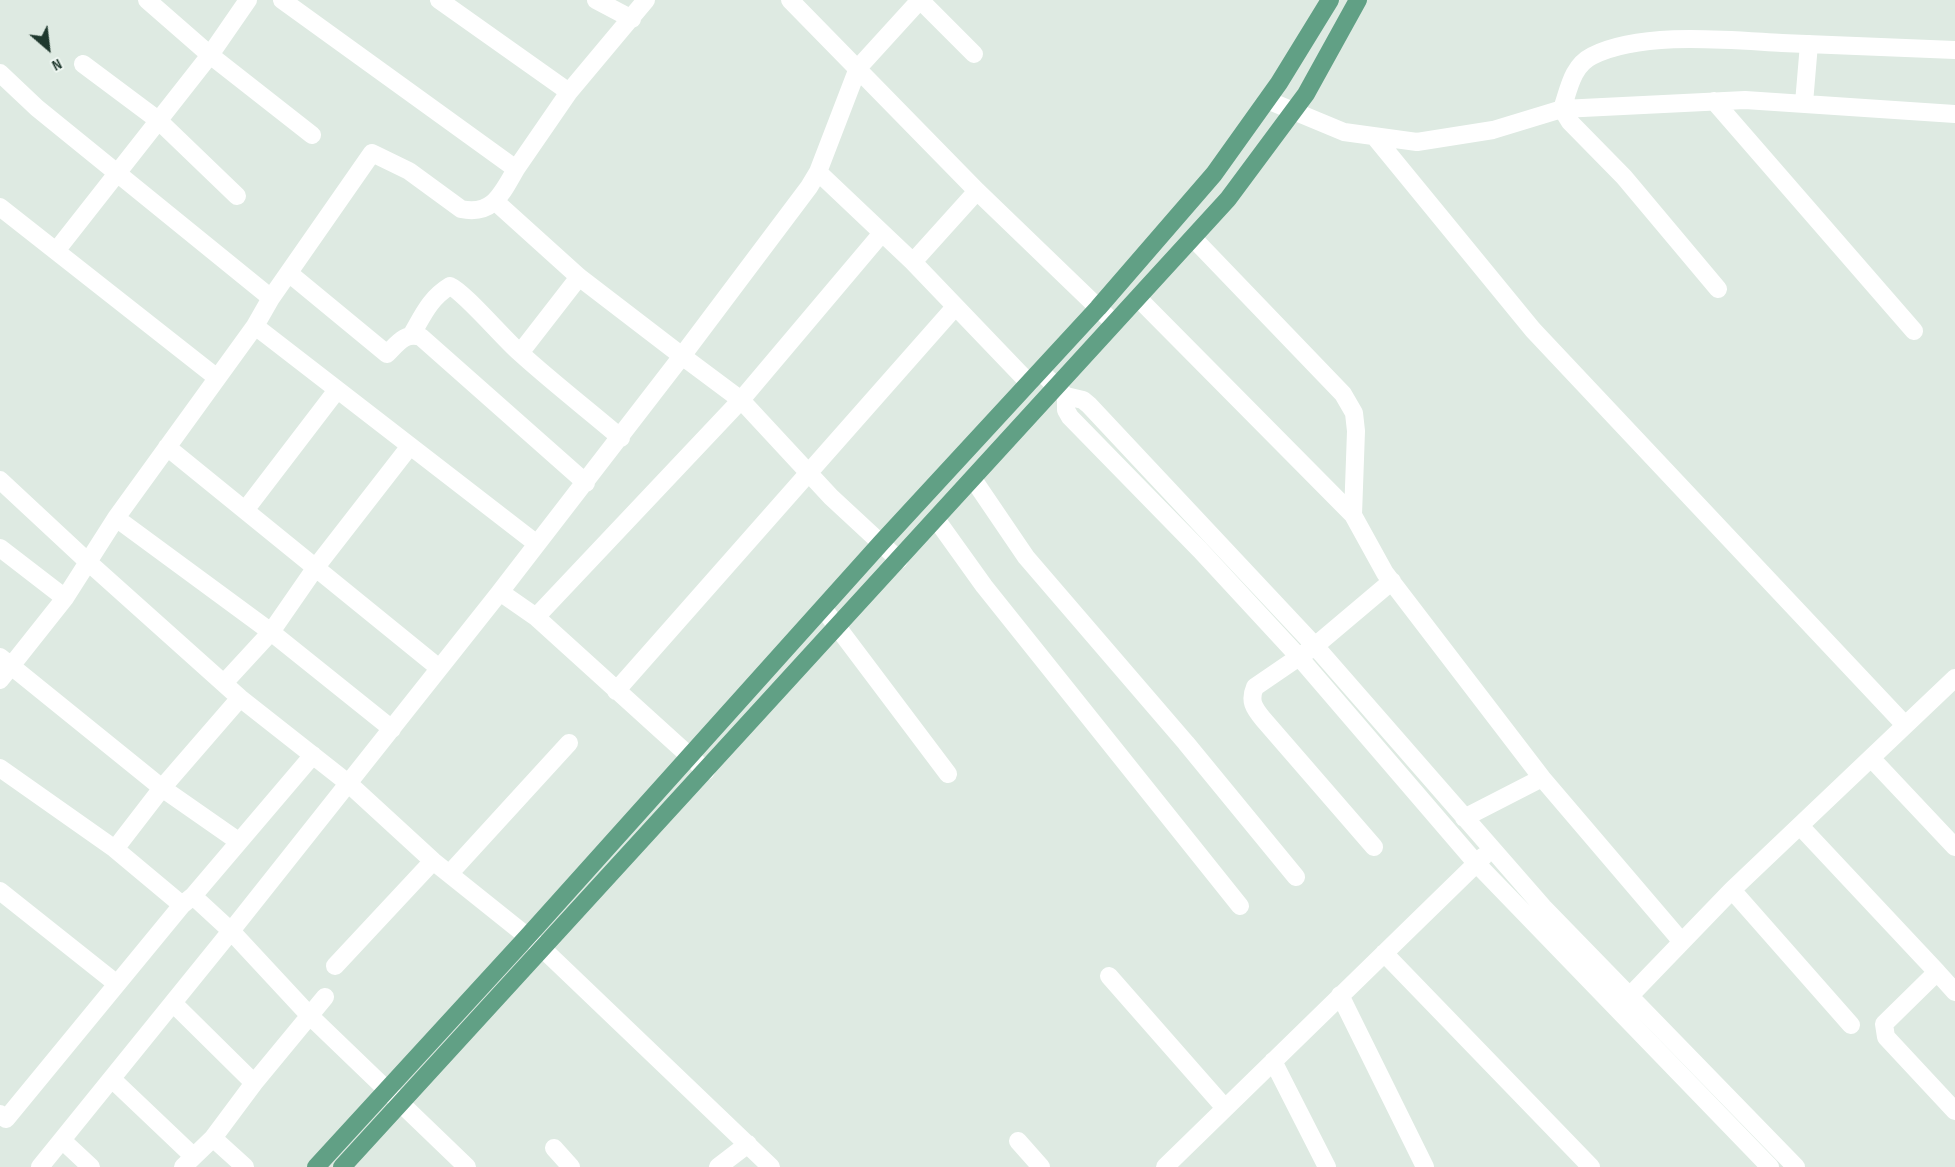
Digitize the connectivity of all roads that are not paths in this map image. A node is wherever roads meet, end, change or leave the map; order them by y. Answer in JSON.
{"nodes":[{"id":1,"x":147,"y":0,"type":"edge"},
{"id":2,"x":248,"y":0,"type":"edge"},
{"id":3,"x":282,"y":0,"type":"edge"},
{"id":4,"x":439,"y":0,"type":"edge"},
{"id":5,"x":596,"y":0,"type":"edge"},
{"id":6,"x":646,"y":0,"type":"edge"},
{"id":7,"x":790,"y":0,"type":"edge"},
{"id":8,"x":920,"y":0,"type":"edge"},
{"id":9,"x":1330,"y":0,"type":"edge"},
{"id":10,"x":1358,"y":0,"type":"edge"},
{"id":11,"x":632,"y":19,"type":"junction"},
{"id":12,"x":1809,"y":44,"type":"junction"},
{"id":13,"x":1955,"y":50,"type":"edge"},
{"id":14,"x":974,"y":54,"type":"dead end"},
{"id":15,"x":210,"y":55,"type":"junction"},
{"id":16,"x":83,"y":64,"type":"dead end"},
{"id":17,"x":858,"y":68,"type":"junction"},
{"id":18,"x":0,"y":73,"type":"edge"},
{"id":19,"x":569,"y":92,"type":"junction"},
{"id":20,"x":1267,"y":100,"type":"junction"},
{"id":21,"x":1714,"y":101,"type":"junction"},
{"id":22,"x":1804,"y":103,"type":"junction"},
{"id":23,"x":1562,"y":109,"type":"junction"},
{"id":24,"x":1293,"y":111,"type":"junction"},
{"id":25,"x":1955,"y":114,"type":"edge"},
{"id":26,"x":158,"y":120,"type":"junction"},
{"id":27,"x":312,"y":135,"type":"dead end"},
{"id":28,"x":1374,"y":136,"type":"junction"},
{"id":29,"x":516,"y":169,"type":"junction"},
{"id":30,"x":819,"y":172,"type":"junction"},
{"id":31,"x":117,"y":173,"type":"junction"},
{"id":32,"x":977,"y":191,"type":"junction"},
{"id":33,"x":237,"y":195,"type":"dead end"},
{"id":34,"x":497,"y":203,"type":"junction"},
{"id":35,"x":0,"y":207,"type":"edge"},
{"id":36,"x":882,"y":233,"type":"junction"},
{"id":37,"x":1193,"y":238,"type":"junction"},
{"id":38,"x":56,"y":251,"type":"junction"},
{"id":39,"x":913,"y":262,"type":"junction"},
{"id":40,"x":290,"y":274,"type":"junction"},
{"id":41,"x":579,"y":277,"type":"junction"},
{"id":42,"x":1718,"y":289,"type":"dead end"},
{"id":43,"x":271,"y":298,"type":"junction"},
{"id":44,"x":1138,"y":298,"type":"junction"},
{"id":45,"x":955,"y":307,"type":"junction"},
{"id":46,"x":1098,"y":308,"type":"junction"},
{"id":47,"x":1114,"y":324,"type":"junction"},
{"id":48,"x":255,"y":326,"type":"junction"},
{"id":49,"x":1914,"y":331,"type":"dead end"},
{"id":50,"x":412,"y":334,"type":"junction"},
{"id":51,"x":520,"y":353,"type":"junction"},
{"id":52,"x":682,"y":356,"type":"junction"},
{"id":53,"x":216,"y":377,"type":"junction"},
{"id":54,"x":1035,"y":377,"type":"junction"},
{"id":55,"x":337,"y":390,"type":"junction"},
{"id":56,"x":1061,"y":391,"type":"junction"},
{"id":57,"x":741,"y":400,"type":"junction"},
{"id":58,"x":621,"y":438,"type":"junction"},
{"id":59,"x":410,"y":446,"type":"junction"},
{"id":60,"x":167,"y":447,"type":"junction"},
{"id":61,"x":809,"y":474,"type":"junction"},
{"id":62,"x":973,"y":479,"type":"junction"},
{"id":63,"x":0,"y":480,"type":"edge"},
{"id":64,"x":586,"y":483,"type":"junction"},
{"id":65,"x":246,"y":509,"type":"junction"},
{"id":66,"x":1353,"y":515,"type":"junction"},
{"id":67,"x":116,"y":518,"type":"junction"},
{"id":68,"x":936,"y":519,"type":"junction"},
{"id":69,"x":881,"y":543,"type":"junction"},
{"id":70,"x":537,"y":544,"type":"junction"},
{"id":71,"x":0,"y":548,"type":"edge"},
{"id":72,"x":899,"y":560,"type":"junction"},
{"id":73,"x":87,"y":561,"type":"junction"},
{"id":74,"x":316,"y":567,"type":"junction"},
{"id":75,"x":1392,"y":581,"type":"junction"},
{"id":76,"x":500,"y":592,"type":"junction"},
{"id":77,"x":65,"y":598,"type":"junction"},
{"id":78,"x":823,"y":608,"type":"junction"},
{"id":79,"x":536,"y":617,"type":"junction"},
{"id":80,"x":838,"y":626,"type":"junction"},
{"id":81,"x":271,"y":632,"type":"junction"},
{"id":82,"x":1315,"y":646,"type":"junction"},
{"id":83,"x":1299,"y":657,"type":"junction"},
{"id":84,"x":4,"y":668,"type":"edge"},
{"id":85,"x":439,"y":668,"type":"junction"},
{"id":86,"x":1955,"y":678,"type":"edge"},
{"id":87,"x":224,"y":683,"type":"junction"},
{"id":88,"x":616,"y":691,"type":"junction"},
{"id":89,"x":240,"y":698,"type":"junction"},
{"id":90,"x":1905,"y":725,"type":"junction"},
{"id":91,"x":392,"y":729,"type":"junction"},
{"id":92,"x":569,"y":743,"type":"dead end"},
{"id":93,"x":313,"y":755,"type":"junction"},
{"id":94,"x":690,"y":756,"type":"junction"},
{"id":95,"x":1871,"y":758,"type":"junction"},
{"id":96,"x":0,"y":768,"type":"edge"},
{"id":97,"x":706,"y":771,"type":"junction"},
{"id":98,"x":948,"y":774,"type":"dead end"},
{"id":99,"x":1542,"y":778,"type":"junction"},
{"id":100,"x":348,"y":783,"type":"junction"},
{"id":101,"x":162,"y":788,"type":"junction"},
{"id":102,"x":1464,"y":818,"type":"junction"},
{"id":103,"x":1800,"y":826,"type":"junction"},
{"id":104,"x":238,"y":841,"type":"junction"},
{"id":105,"x":1374,"y":847,"type":"dead end"},
{"id":106,"x":1955,"y":847,"type":"edge"},
{"id":107,"x":1491,"y":848,"type":"junction"},
{"id":108,"x":115,"y":849,"type":"junction"},
{"id":109,"x":433,"y":861,"type":"junction"},
{"id":110,"x":1476,"y":863,"type":"junction"},
{"id":111,"x":451,"y":872,"type":"junction"},
{"id":112,"x":1296,"y":877,"type":"dead end"},
{"id":113,"x":1732,"y":890,"type":"junction"},
{"id":114,"x":0,"y":891,"type":"edge"},
{"id":115,"x":188,"y":900,"type":"junction"},
{"id":116,"x":1240,"y":906,"type":"dead end"},
{"id":117,"x":231,"y":931,"type":"junction"},
{"id":118,"x":528,"y":936,"type":"junction"},
{"id":119,"x":1682,"y":942,"type":"junction"},
{"id":120,"x":543,"y":949,"type":"junction"},
{"id":121,"x":1384,"y":953,"type":"junction"},
{"id":122,"x":335,"y":966,"type":"dead end"},
{"id":123,"x":1937,"y":972,"type":"junction"},
{"id":124,"x":1110,"y":976,"type":"dead end"},
{"id":125,"x":117,"y":984,"type":"junction"},
{"id":126,"x":1955,"y":992,"type":"edge"},
{"id":127,"x":1340,"y":995,"type":"junction"},
{"id":128,"x":1629,"y":996,"type":"junction"},
{"id":129,"x":325,"y":997,"type":"dead end"},
{"id":130,"x":173,"y":1003,"type":"junction"},
{"id":131,"x":1616,"y":1011,"type":"junction"},
{"id":132,"x":310,"y":1016,"type":"junction"},
{"id":133,"x":1851,"y":1025,"type":"dead end"},
{"id":134,"x":1272,"y":1061,"type":"junction"},
{"id":135,"x":112,"y":1079,"type":"junction"},
{"id":136,"x":254,"y":1083,"type":"junction"},
{"id":137,"x":389,"y":1089,"type":"junction"},
{"id":138,"x":403,"y":1102,"type":"junction"},
{"id":139,"x":1225,"y":1108,"type":"junction"},
{"id":140,"x":1955,"y":1111,"type":"edge"},
{"id":141,"x":2,"y":1120,"type":"edge"},
{"id":142,"x":213,"y":1138,"type":"junction"},
{"id":143,"x":62,"y":1140,"type":"junction"},
{"id":144,"x":1018,"y":1141,"type":"dead end"},
{"id":145,"x":748,"y":1144,"type":"junction"},
{"id":146,"x":554,"y":1148,"type":"dead end"},
{"id":147,"x":188,"y":1161,"type":"edge"},
{"id":148,"x":1168,"y":1166,"type":"edge"},
{"id":149,"x":40,"y":1167,"type":"edge"},
{"id":150,"x":91,"y":1167,"type":"edge"},
{"id":151,"x":245,"y":1167,"type":"edge"},
{"id":152,"x":316,"y":1167,"type":"edge"},
{"id":153,"x":342,"y":1167,"type":"edge"},
{"id":154,"x":467,"y":1167,"type":"edge"},
{"id":155,"x":571,"y":1167,"type":"edge"},
{"id":156,"x":718,"y":1167,"type":"edge"},
{"id":157,"x":771,"y":1167,"type":"edge"},
{"id":158,"x":1041,"y":1167,"type":"edge"},
{"id":159,"x":1327,"y":1167,"type":"edge"},
{"id":160,"x":1425,"y":1167,"type":"edge"},
{"id":161,"x":1591,"y":1167,"type":"edge"},
{"id":162,"x":1770,"y":1167,"type":"edge"},
{"id":163,"x":1796,"y":1167,"type":"edge"}],
"edges":[{"from":1,"to":15,"type":"street"},
{"from":2,"to":15,"type":"street"},
{"from":3,"to":29,"type":"street"},
{"from":4,"to":19,"type":"street"},
{"from":5,"to":11,"type":"street"},
{"from":6,"to":11,"type":"street"},
{"from":7,"to":17,"type":"street"},
{"from":8,"to":14,"type":"street"},
{"from":8,"to":17,"type":"street"},
{"from":9,"to":20,"type":"main road"},
{"from":10,"to":24,"type":"main road"},
{"from":11,"to":19,"type":"street"},
{"from":12,"to":13,"type":"street"},
{"from":12,"to":22,"type":"street"},
{"from":12,"to":23,"type":"street"},
{"from":15,"to":26,"type":"street"},
{"from":15,"to":27,"type":"street"},
{"from":16,"to":26,"type":"street"},
{"from":17,"to":30,"type":"street"},
{"from":17,"to":32,"type":"street"},
{"from":18,"to":31,"type":"street"},
{"from":19,"to":29,"type":"street"},
{"from":20,"to":24,"type":"street"},
{"from":20,"to":46,"type":"main road"},
{"from":21,"to":22,"type":"street"},
{"from":21,"to":23,"type":"street"},
{"from":21,"to":49,"type":"street"},
{"from":22,"to":25,"type":"street"},
{"from":23,"to":28,"type":"street"},
{"from":23,"to":42,"type":"street"},
{"from":24,"to":28,"type":"street"},
{"from":24,"to":37,"type":"main road"},
{"from":26,"to":31,"type":"street"},
{"from":26,"to":33,"type":"street"},
{"from":28,"to":90,"type":"street"},
{"from":29,"to":34,"type":"street"},
{"from":30,"to":36,"type":"street"},
{"from":30,"to":52,"type":"street"},
{"from":31,"to":38,"type":"street"},
{"from":31,"to":43,"type":"street"},
{"from":32,"to":39,"type":"street"},
{"from":32,"to":46,"type":"street"},
{"from":34,"to":40,"type":"street"},
{"from":34,"to":41,"type":"street"},
{"from":35,"to":38,"type":"street"},
{"from":36,"to":39,"type":"street"},
{"from":36,"to":57,"type":"street"},
{"from":37,"to":44,"type":"main road"},
{"from":37,"to":66,"type":"street"},
{"from":38,"to":53,"type":"street"},
{"from":39,"to":45,"type":"street"},
{"from":40,"to":43,"type":"street"},
{"from":40,"to":50,"type":"street"},
{"from":41,"to":51,"type":"street"},
{"from":41,"to":52,"type":"street"},
{"from":43,"to":48,"type":"street"},
{"from":44,"to":47,"type":"main road"},
{"from":44,"to":66,"type":"street"},
{"from":45,"to":54,"type":"street"},
{"from":45,"to":61,"type":"street"},
{"from":46,"to":47,"type":"street"},
{"from":46,"to":54,"type":"main road"},
{"from":47,"to":56,"type":"main road"},
{"from":48,"to":53,"type":"street"},
{"from":48,"to":55,"type":"street"},
{"from":50,"to":51,"type":"street"},
{"from":50,"to":64,"type":"street"},
{"from":51,"to":58,"type":"street"},
{"from":52,"to":57,"type":"street"},
{"from":52,"to":58,"type":"street"},
{"from":53,"to":60,"type":"street"},
{"from":54,"to":56,"type":"street"},
{"from":54,"to":69,"type":"main road"},
{"from":55,"to":59,"type":"street"},
{"from":55,"to":65,"type":"street"},
{"from":56,"to":62,"type":"main road"},
{"from":56,"to":82,"type":"street"},
{"from":56,"to":83,"type":"street"},
{"from":57,"to":61,"type":"street"},
{"from":57,"to":79,"type":"street"},
{"from":58,"to":64,"type":"street"},
{"from":59,"to":70,"type":"street"},
{"from":59,"to":74,"type":"street"},
{"from":60,"to":65,"type":"street"},
{"from":60,"to":67,"type":"street"},
{"from":61,"to":69,"type":"street"},
{"from":61,"to":88,"type":"street"},
{"from":62,"to":68,"type":"main road"},
{"from":62,"to":112,"type":"street"},
{"from":63,"to":73,"type":"street"},
{"from":64,"to":70,"type":"street"},
{"from":65,"to":74,"type":"street"},
{"from":66,"to":75,"type":"street"},
{"from":67,"to":73,"type":"street"},
{"from":67,"to":81,"type":"street"},
{"from":68,"to":72,"type":"main road"},
{"from":68,"to":116,"type":"street"},
{"from":69,"to":72,"type":"street"},
{"from":69,"to":78,"type":"main road"},
{"from":70,"to":76,"type":"street"},
{"from":71,"to":77,"type":"street"},
{"from":72,"to":80,"type":"main road"},
{"from":73,"to":77,"type":"street"},
{"from":73,"to":87,"type":"street"},
{"from":74,"to":81,"type":"street"},
{"from":74,"to":85,"type":"street"},
{"from":75,"to":82,"type":"street"},
{"from":75,"to":99,"type":"street"},
{"from":76,"to":79,"type":"street"},
{"from":76,"to":85,"type":"street"},
{"from":77,"to":84,"type":"street"},
{"from":78,"to":80,"type":"street"},
{"from":78,"to":94,"type":"main road"},
{"from":79,"to":88,"type":"street"},
{"from":80,"to":97,"type":"main road"},
{"from":80,"to":98,"type":"street"},
{"from":81,"to":87,"type":"street"},
{"from":81,"to":91,"type":"street"},
{"from":82,"to":83,"type":"street"},
{"from":82,"to":102,"type":"street"},
{"from":83,"to":105,"type":"street"},
{"from":83,"to":110,"type":"street"},
{"from":84,"to":101,"type":"street"},
{"from":85,"to":91,"type":"street"},
{"from":86,"to":90,"type":"street"},
{"from":87,"to":89,"type":"street"},
{"from":88,"to":94,"type":"street"},
{"from":89,"to":93,"type":"street"},
{"from":89,"to":101,"type":"street"},
{"from":90,"to":95,"type":"street"},
{"from":91,"to":100,"type":"street"},
{"from":92,"to":111,"type":"street"},
{"from":93,"to":100,"type":"street"},
{"from":93,"to":104,"type":"street"},
{"from":94,"to":97,"type":"street"},
{"from":94,"to":118,"type":"main road"},
{"from":95,"to":103,"type":"street"},
{"from":95,"to":106,"type":"street"},
{"from":96,"to":108,"type":"street"},
{"from":97,"to":120,"type":"main road"},
{"from":99,"to":102,"type":"street"},
{"from":99,"to":119,"type":"street"},
{"from":100,"to":109,"type":"street"},
{"from":100,"to":117,"type":"street"},
{"from":101,"to":104,"type":"street"},
{"from":101,"to":108,"type":"street"},
{"from":102,"to":107,"type":"street"},
{"from":103,"to":113,"type":"street"},
{"from":103,"to":123,"type":"street"},
{"from":104,"to":115,"type":"street"},
{"from":107,"to":110,"type":"street"},
{"from":107,"to":128,"type":"street"},
{"from":108,"to":115,"type":"street"},
{"from":109,"to":111,"type":"street"},
{"from":109,"to":122,"type":"street"},
{"from":110,"to":121,"type":"street"},
{"from":110,"to":131,"type":"street"},
{"from":111,"to":118,"type":"street"},
{"from":113,"to":119,"type":"street"},
{"from":113,"to":133,"type":"street"},
{"from":114,"to":125,"type":"street"},
{"from":115,"to":117,"type":"street"},
{"from":115,"to":125,"type":"street"},
{"from":117,"to":130,"type":"street"},
{"from":117,"to":132,"type":"street"},
{"from":118,"to":120,"type":"street"},
{"from":118,"to":137,"type":"main road"},
{"from":119,"to":128,"type":"street"},
{"from":120,"to":138,"type":"main road"},
{"from":120,"to":145,"type":"street"},
{"from":121,"to":127,"type":"street"},
{"from":121,"to":161,"type":"street"},
{"from":123,"to":126,"type":"street"},
{"from":123,"to":140,"type":"street"},
{"from":124,"to":139,"type":"street"},
{"from":125,"to":141,"type":"street"},
{"from":127,"to":134,"type":"street"},
{"from":127,"to":160,"type":"street"},
{"from":128,"to":131,"type":"street"},
{"from":128,"to":163,"type":"street"},
{"from":129,"to":132,"type":"street"},
{"from":130,"to":135,"type":"street"},
{"from":130,"to":136,"type":"street"},
{"from":131,"to":162,"type":"street"},
{"from":132,"to":136,"type":"street"},
{"from":132,"to":137,"type":"street"},
{"from":134,"to":139,"type":"street"},
{"from":134,"to":159,"type":"street"},
{"from":135,"to":143,"type":"street"},
{"from":135,"to":147,"type":"street"},
{"from":136,"to":142,"type":"street"},
{"from":137,"to":138,"type":"street"},
{"from":137,"to":152,"type":"main road"},
{"from":138,"to":153,"type":"main road"},
{"from":138,"to":154,"type":"street"},
{"from":139,"to":148,"type":"street"},
{"from":142,"to":147,"type":"street"},
{"from":142,"to":151,"type":"street"},
{"from":143,"to":149,"type":"street"},
{"from":143,"to":150,"type":"street"},
{"from":144,"to":158,"type":"street"},
{"from":145,"to":156,"type":"street"},
{"from":145,"to":157,"type":"street"},
{"from":146,"to":155,"type":"street"}]}
